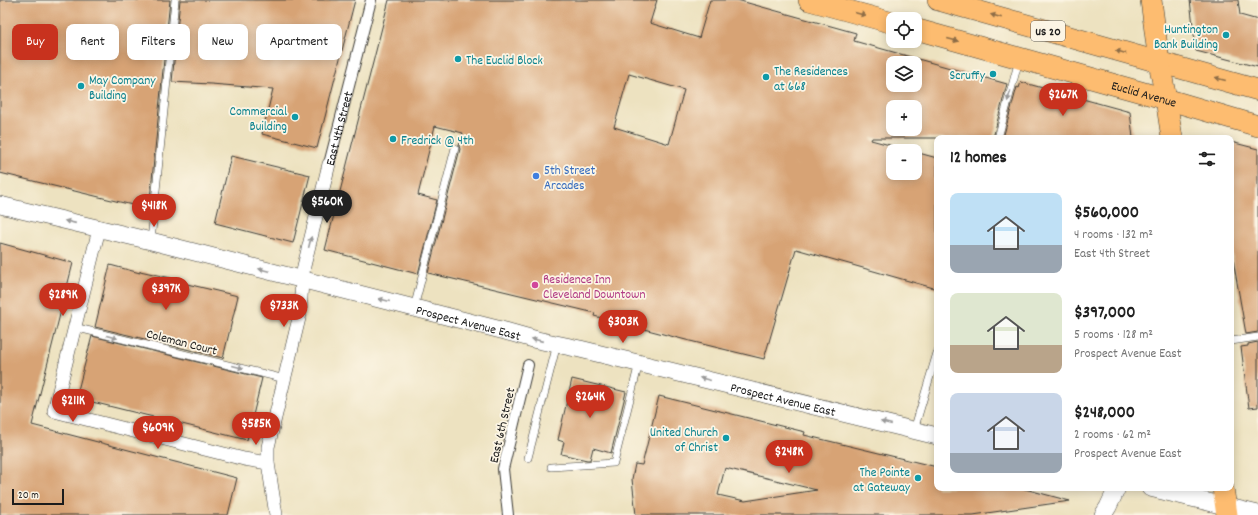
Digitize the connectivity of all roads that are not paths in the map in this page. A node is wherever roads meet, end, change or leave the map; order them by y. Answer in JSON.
{"nodes":[{"id":1,"x":175,"y":0,"type":"edge"},
{"id":2,"x":371,"y":0,"type":"edge"},
{"id":3,"x":809,"y":0,"type":"edge"},
{"id":4,"x":938,"y":0,"type":"edge"},
{"id":5,"x":1151,"y":0,"type":"edge"},
{"id":6,"x":886,"y":21,"type":"edge"},
{"id":7,"x":922,"y":31,"type":"edge"},
{"id":8,"x":1020,"y":58,"type":"junction"},
{"id":9,"x":1159,"y":62,"type":"junction"},
{"id":10,"x":1258,"y":90,"type":"edge"},
{"id":11,"x":1166,"y":99,"type":"junction"},
{"id":12,"x":1258,"y":126,"type":"edge"},
{"id":13,"x":999,"y":135,"type":"edge"},
{"id":14,"x":1172,"y":135,"type":"edge"},
{"id":15,"x":455,"y":148,"type":"dead end"},
{"id":16,"x":329,"y":164,"type":"joint"},
{"id":17,"x":0,"y":205,"type":"edge"},
{"id":18,"x":99,"y":229,"type":"junction"},
{"id":19,"x":151,"y":242,"type":"junction"},
{"id":20,"x":302,"y":280,"type":"junction"},
{"id":21,"x":414,"y":308,"type":"junction"},
{"id":22,"x":74,"y":327,"type":"junction"},
{"id":23,"x":1258,"y":337,"type":"edge"},
{"id":24,"x":1234,"y":341,"type":"edge"},
{"id":25,"x":558,"y":343,"type":"junction"},
{"id":26,"x":639,"y":363,"type":"junction"},
{"id":27,"x":934,"y":363,"type":"edge"},
{"id":28,"x":528,"y":365,"type":"dead end"},
{"id":29,"x":285,"y":379,"type":"junction"},
{"id":30,"x":914,"y":430,"type":"junction"},
{"id":31,"x":934,"y":435,"type":"edge"},
{"id":32,"x":528,"y":458,"type":"dead end"},
{"id":33,"x":268,"y":463,"type":"junction"},
{"id":34,"x":551,"y":467,"type":"dead end"},
{"id":35,"x":1116,"y":491,"type":"edge"},
{"id":36,"x":1165,"y":491,"type":"edge"},
{"id":37,"x":1225,"y":503,"type":"edge"},
{"id":38,"x":1258,"y":514,"type":"edge"},
{"id":39,"x":276,"y":515,"type":"edge"},
{"id":40,"x":508,"y":515,"type":"edge"},
{"id":41,"x":1103,"y":515,"type":"edge"}],
"edges":[{"from":1,"to":19,"type":"lane"},
{"from":2,"to":16,"type":"street","name":"East 4th Street"},
{"from":3,"to":6,"type":"main road","one_way":true},
{"from":9,"to":4,"type":"main road","number":"US 20","one_way":true},
{"from":5,"to":9,"type":"main road"},
{"from":7,"to":8,"type":"main road","name":"Euclid Avenue","one_way":true},
{"from":8,"to":11,"type":"main road","name":"Euclid Avenue"},
{"from":8,"to":13,"type":"lane","one_way":true},
{"from":10,"to":9,"type":"main road","number":"US 20","one_way":true},
{"from":9,"to":11,"type":"main road"},
{"from":11,"to":12,"type":"main road","name":"Euclid Avenue"},
{"from":11,"to":14,"type":"main road"},
{"from":15,"to":21,"type":"lane"},
{"from":20,"to":16,"type":"street","name":"East 4th Street","one_way":true},
{"from":18,"to":17,"type":"street","name":"Prospect Avenue East","one_way":true},
{"from":18,"to":19,"type":"street","name":"Prospect Avenue East"},
{"from":18,"to":22,"type":"street"},
{"from":20,"to":19,"type":"street","name":"Prospect Avenue East","one_way":true},
{"from":21,"to":20,"type":"street","name":"Prospect Avenue East","one_way":true},
{"from":20,"to":29,"type":"street","name":"East 4th Street"},
{"from":25,"to":21,"type":"street","name":"Prospect Avenue East","one_way":true},
{"from":22,"to":29,"type":"lane","name":"Coleman Court","one_way":true},
{"from":22,"to":33,"type":"street"},
{"from":23,"to":24,"type":"lane"},
{"from":25,"to":26,"type":"street","name":"Prospect Avenue East"},
{"from":25,"to":32,"type":"lane"},
{"from":30,"to":26,"type":"street","name":"Prospect Avenue East","one_way":true},
{"from":26,"to":34,"type":"lane"},
{"from":27,"to":30,"type":"lane"},
{"from":28,"to":40,"type":"street","name":"East 6th Street"},
{"from":29,"to":33,"type":"street","name":"East 4th Street"},
{"from":30,"to":31,"type":"street","name":"Prospect Avenue East"},
{"from":33,"to":39,"type":"street","name":"East 4th Street"},
{"from":35,"to":41,"type":"street"},
{"from":36,"to":37,"type":"street"},
{"from":37,"to":38,"type":"street"}]}
